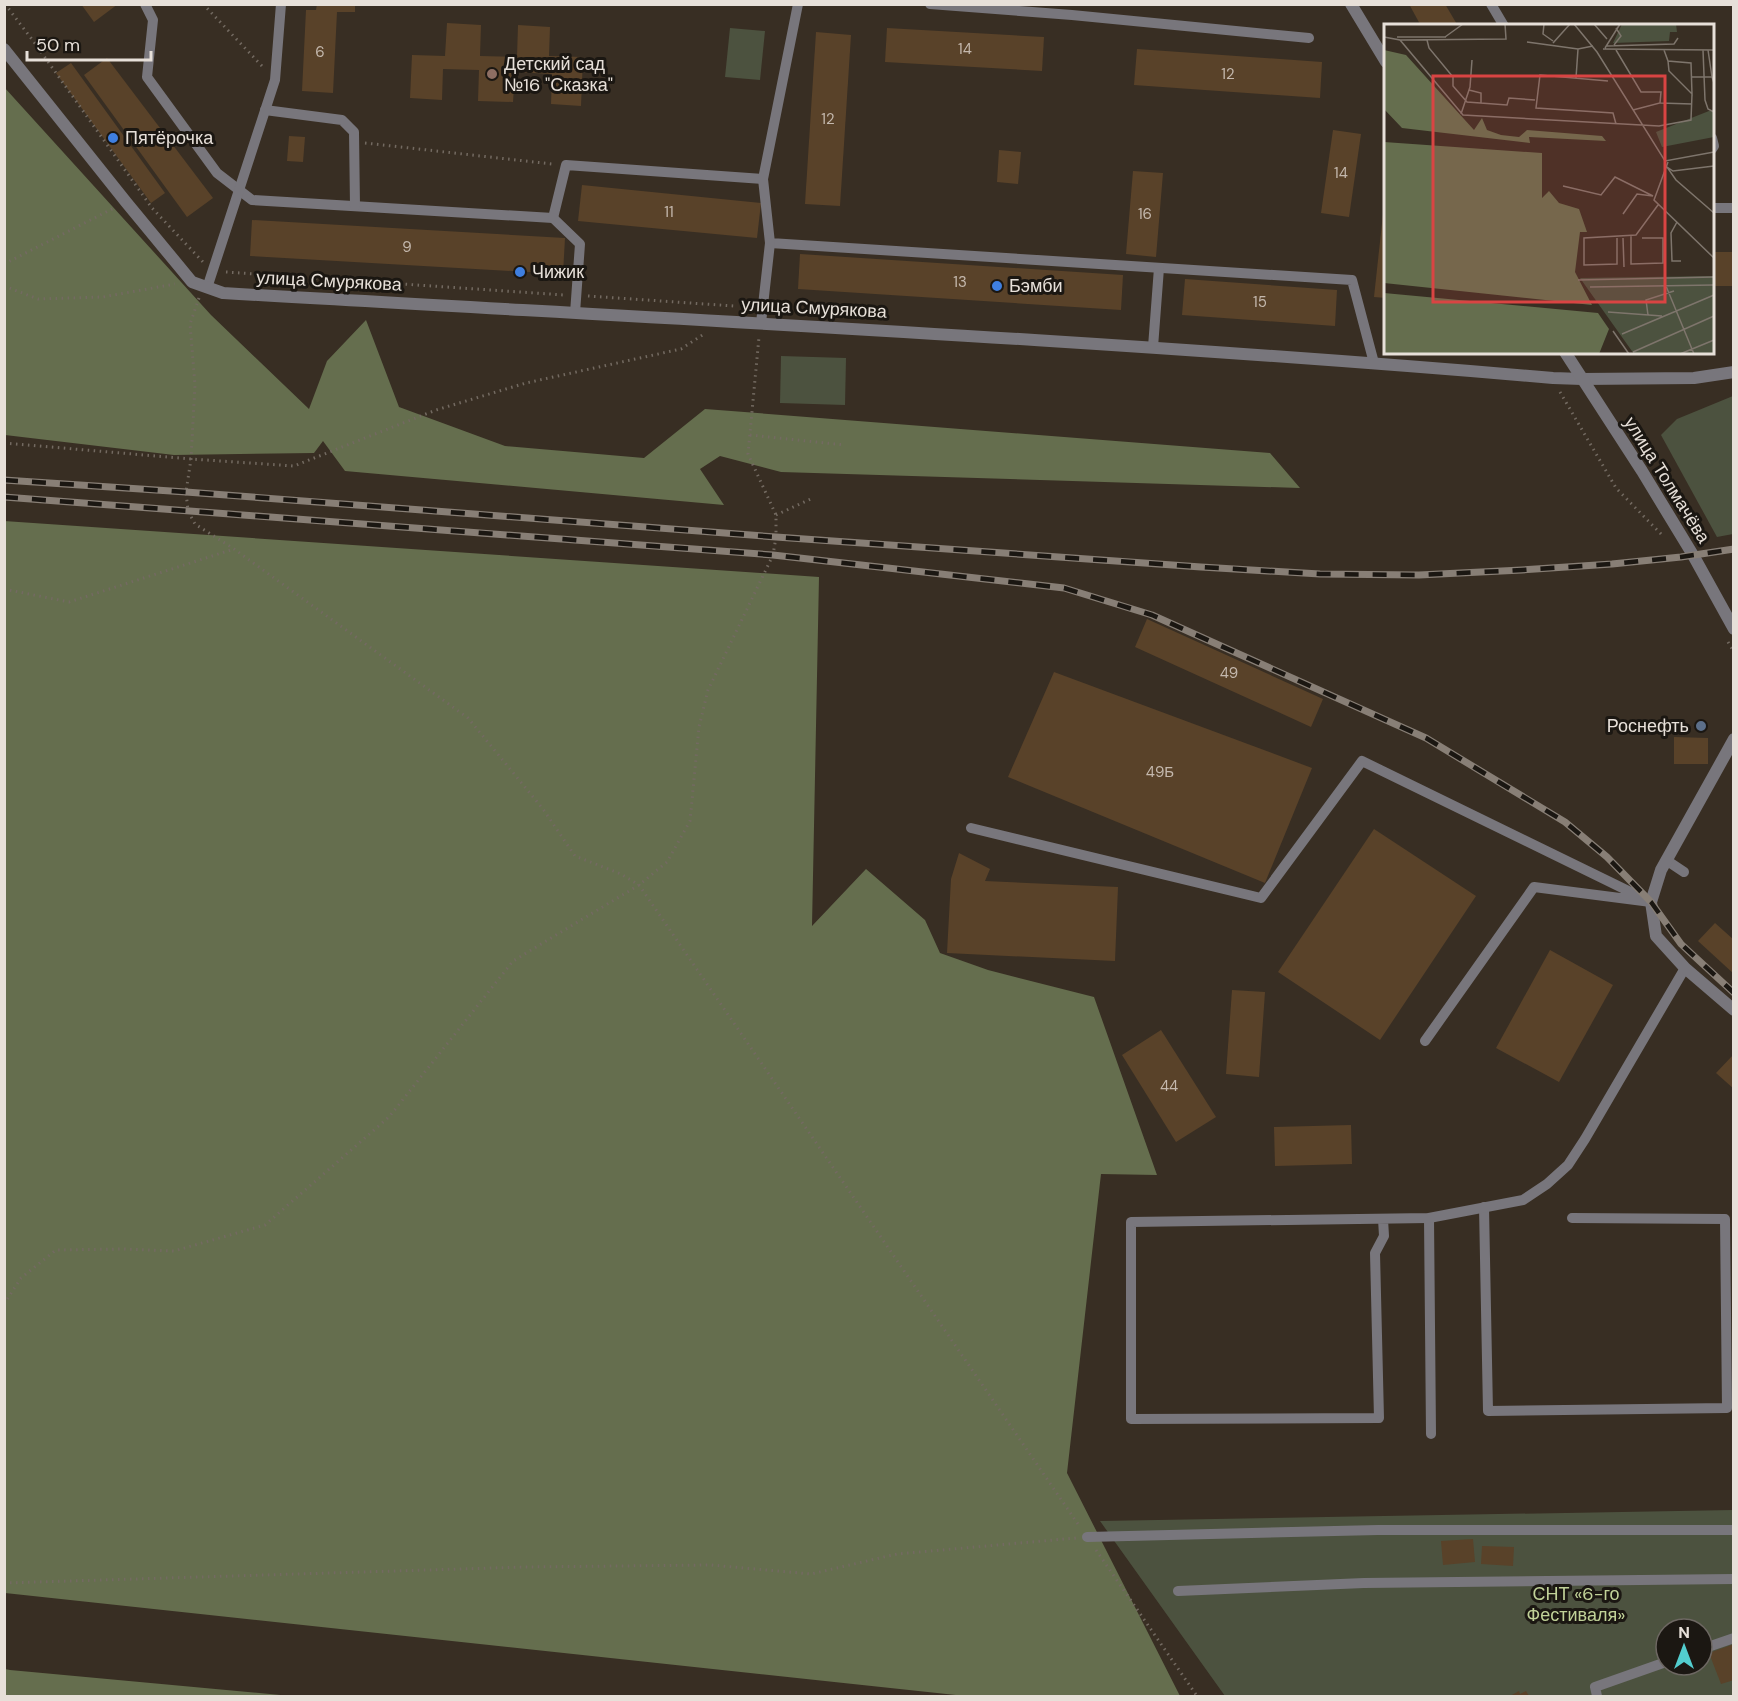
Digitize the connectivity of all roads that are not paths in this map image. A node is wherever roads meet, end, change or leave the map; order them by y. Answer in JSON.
{"nodes":[{"id":1,"x":145,"y":4,"type":"edge"},
{"id":2,"x":281,"y":4,"type":"edge"},
{"id":3,"x":798,"y":4,"type":"edge"},
{"id":4,"x":930,"y":4,"type":"edge"},
{"id":5,"x":1351,"y":4,"type":"edge"},
{"id":6,"x":1491,"y":4,"type":"edge"},
{"id":7,"x":1072,"y":10,"type":"edge"},
{"id":8,"x":1503,"y":24,"type":"edge"},
{"id":9,"x":1309,"y":38,"type":"dead end"},
{"id":10,"x":4,"y":49,"type":"edge"},
{"id":11,"x":1384,"y":59,"type":"edge"},
{"id":12,"x":265,"y":110,"type":"junction"},
{"id":13,"x":763,"y":179,"type":"junction"},
{"id":14,"x":238,"y":190,"type":"junction"},
{"id":15,"x":355,"y":206,"type":"junction"},
{"id":16,"x":1714,"y":208,"type":"edge"},
{"id":17,"x":1734,"y":208,"type":"edge"},
{"id":18,"x":554,"y":218,"type":"junction"},
{"id":19,"x":770,"y":243,"type":"junction"},
{"id":20,"x":1159,"y":268,"type":"junction"},
{"id":21,"x":201,"y":285,"type":"junction"},
{"id":22,"x":574,"y":313,"type":"junction"},
{"id":23,"x":761,"y":323,"type":"junction"},
{"id":24,"x":1153,"y":347,"type":"junction"},
{"id":25,"x":1566,"y":354,"type":"edge"},
{"id":26,"x":1374,"y":363,"type":"junction"},
{"id":27,"x":1734,"y":372,"type":"edge"},
{"id":28,"x":1582,"y":379,"type":"junction"},
{"id":29,"x":1728,"y":631,"type":"edge"},
{"id":30,"x":1734,"y":739,"type":"edge"},
{"id":31,"x":971,"y":828,"type":"dead end"},
{"id":32,"x":1666,"y":860,"type":"junction"},
{"id":33,"x":1684,"y":872,"type":"dead end"},
{"id":34,"x":1651,"y":902,"type":"junction"},
{"id":35,"x":1685,"y":968,"type":"junction"},
{"id":36,"x":1734,"y":1010,"type":"edge"},
{"id":37,"x":1425,"y":1041,"type":"dead end"},
{"id":38,"x":1484,"y":1207,"type":"junction"},
{"id":39,"x":1429,"y":1218,"type":"junction"},
{"id":40,"x":1572,"y":1218,"type":"dead end"},
{"id":41,"x":1383,"y":1219,"type":"junction"},
{"id":42,"x":1431,"y":1434,"type":"dead end"},
{"id":43,"x":1734,"y":1530,"type":"edge"},
{"id":44,"x":1087,"y":1537,"type":"road end"},
{"id":45,"x":1734,"y":1579,"type":"edge"},
{"id":46,"x":1178,"y":1591,"type":"dead end"},
{"id":47,"x":1734,"y":1638,"type":"edge"},
{"id":48,"x":1714,"y":1645,"type":"edge"},
{"id":49,"x":1654,"y":1666,"type":"edge"},
{"id":50,"x":1597,"y":1696,"type":"edge"}],
"edges":[{"from":1,"to":14,"type":"lane"},
{"from":2,"to":12,"type":"lane"},
{"from":3,"to":13,"type":"lane"},
{"from":4,"to":7,"type":"lane"},
{"from":5,"to":11,"type":"street"},
{"from":6,"to":8,"type":"lane"},
{"from":7,"to":9,"type":"lane"},
{"from":10,"to":21,"type":"street"},
{"from":12,"to":14,"type":"lane"},
{"from":12,"to":15,"type":"lane"},
{"from":13,"to":18,"type":"lane"},
{"from":13,"to":19,"type":"lane"},
{"from":14,"to":15,"type":"lane"},
{"from":14,"to":21,"type":"lane"},
{"from":15,"to":18,"type":"lane"},
{"from":16,"to":17,"type":"lane"},
{"from":18,"to":22,"type":"lane"},
{"from":19,"to":20,"type":"lane"},
{"from":19,"to":23,"type":"lane"},
{"from":20,"to":24,"type":"lane"},
{"from":20,"to":26,"type":"lane"},
{"from":21,"to":22,"type":"street","name":"улица Смурякова"},
{"from":22,"to":23,"type":"street","name":"улица Смурякова"},
{"from":23,"to":24,"type":"street","name":"улица Смурякова"},
{"from":24,"to":26,"type":"street","name":"улица Смурякова"},
{"from":25,"to":28,"type":"street","name":"улица Толмачёва"},
{"from":26,"to":28,"type":"street","name":"улица Смурякова"},
{"from":27,"to":28,"type":"street","name":"улица Смурякова"},
{"from":28,"to":29,"type":"street","name":"улица Толмачёва"},
{"from":30,"to":32,"type":"street"},
{"from":31,"to":34,"type":"lane"},
{"from":32,"to":33,"type":"lane"},
{"from":32,"to":34,"type":"street"},
{"from":34,"to":35,"type":"street"},
{"from":34,"to":37,"type":"lane"},
{"from":35,"to":36,"type":"street"},
{"from":35,"to":38,"type":"lane"},
{"from":38,"to":39,"type":"lane"},
{"from":38,"to":40,"type":"lane"},
{"from":39,"to":41,"type":"lane"},
{"from":39,"to":42,"type":"lane"},
{"from":41,"to":41,"type":"lane"},
{"from":43,"to":44,"type":"lane"},
{"from":45,"to":46,"type":"lane"},
{"from":47,"to":48,"type":"lane"},
{"from":49,"to":50,"type":"lane"}]}
